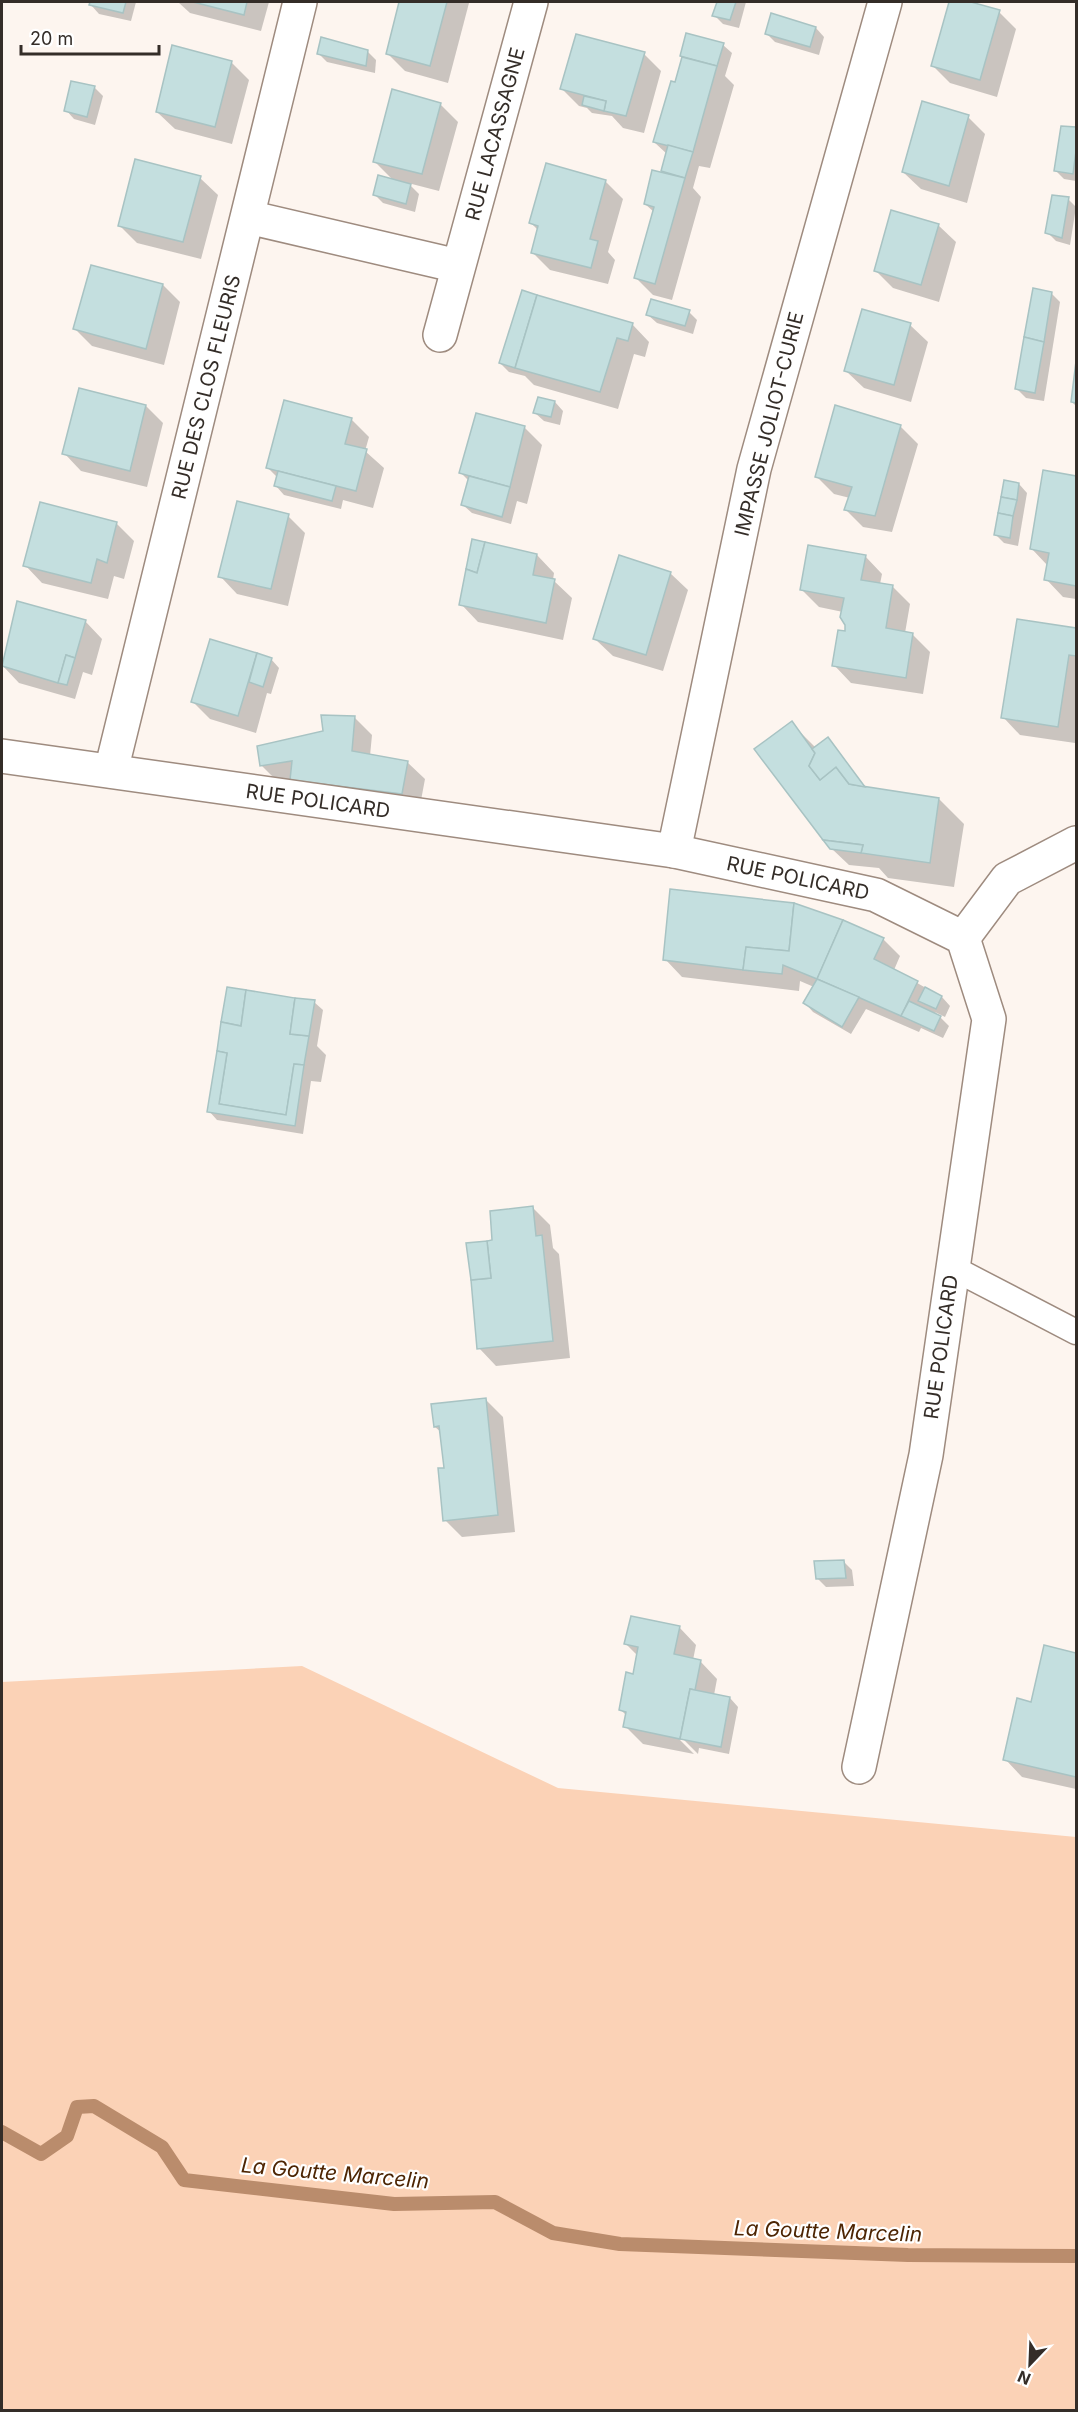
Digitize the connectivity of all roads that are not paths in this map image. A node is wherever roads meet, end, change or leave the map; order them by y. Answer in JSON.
{"nodes":[{"id":1,"x":300,"y":2,"type":"edge"},
{"id":2,"x":531,"y":2,"type":"edge"},
{"id":3,"x":885,"y":2,"type":"edge"},
{"id":4,"x":248,"y":217,"type":"junction"},
{"id":5,"x":458,"y":266,"type":"junction"},
{"id":6,"x":440,"y":335,"type":"dead end"},
{"id":7,"x":2,"y":756,"type":"edge"},
{"id":8,"x":111,"y":771,"type":"junction"},
{"id":9,"x":1077,"y":843,"type":"edge"},
{"id":10,"x":674,"y":851,"type":"junction"},
{"id":11,"x":963,"y":938,"type":"junction"},
{"id":12,"x":953,"y":1268,"type":"junction"},
{"id":13,"x":1077,"y":1332,"type":"edge"},
{"id":14,"x":860,"y":1767,"type":"dead end"}],
"edges":[{"from":1,"to":4,"type":"street","name":"RUE DES CLOS FLEURIS"},
{"from":2,"to":5,"type":"street","name":"RUE LACASSAGNE"},
{"from":3,"to":10,"type":"street","name":"IMPASSE JOLIOT-CURIE"},
{"from":4,"to":5,"type":"street"},
{"from":4,"to":8,"type":"street","name":"RUE DES CLOS FLEURIS"},
{"from":5,"to":6,"type":"street","name":"RUE LACASSAGNE"},
{"from":7,"to":8,"type":"street","name":"RUE POLICARD"},
{"from":8,"to":10,"type":"street","name":"RUE POLICARD"},
{"from":9,"to":11,"type":"street"},
{"from":10,"to":11,"type":"street","name":"RUE POLICARD"},
{"from":11,"to":12,"type":"street","name":"RUE POLICARD"},
{"from":12,"to":13,"type":"lane"},
{"from":12,"to":14,"type":"street","name":"RUE POLICARD"}]}
